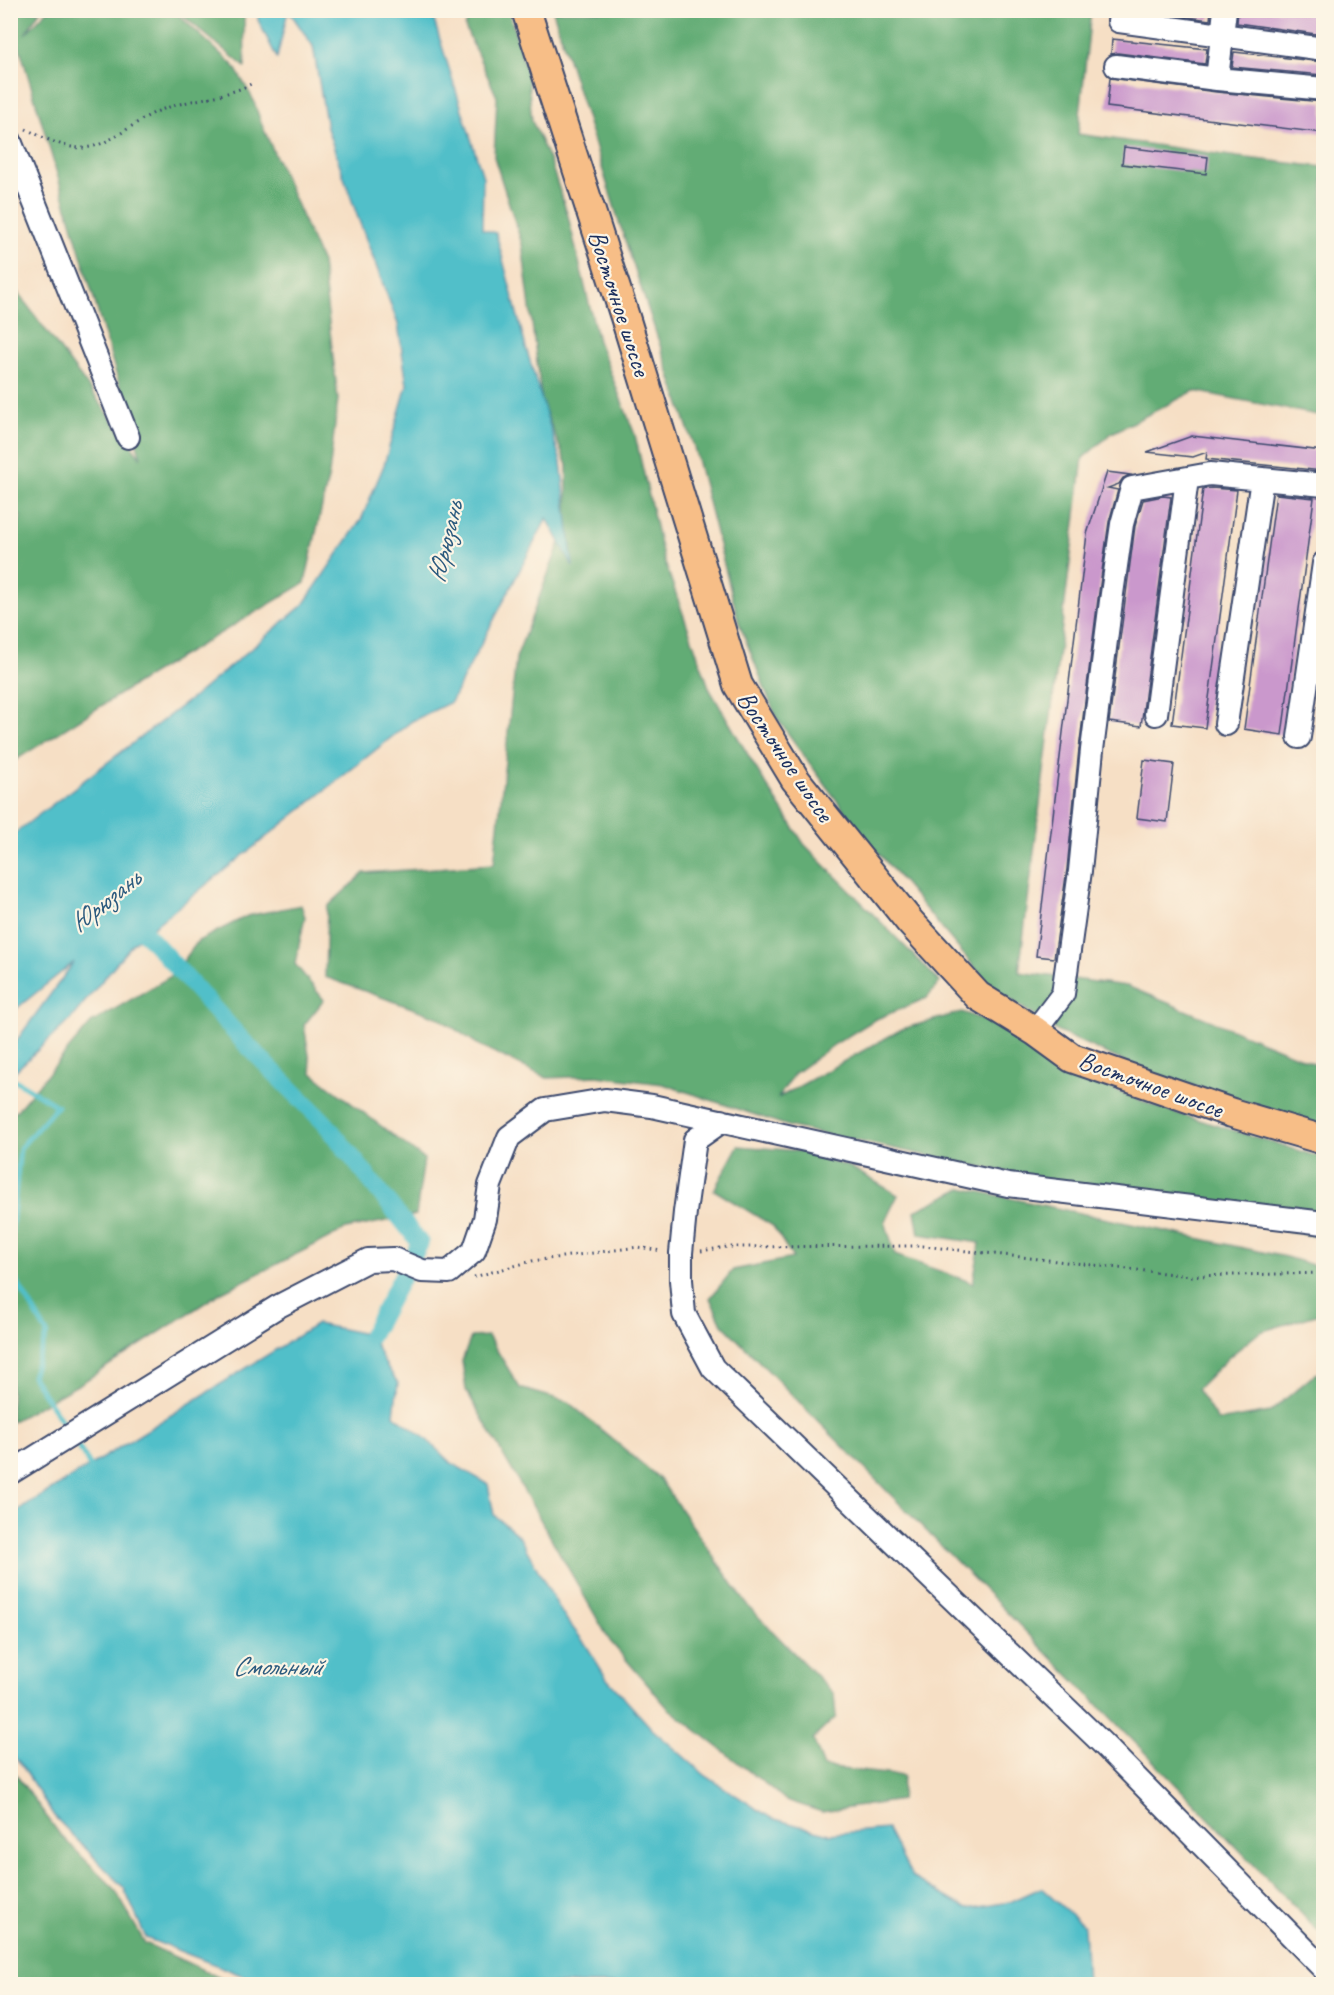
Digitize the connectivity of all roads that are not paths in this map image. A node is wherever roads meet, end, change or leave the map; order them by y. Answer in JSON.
{"nodes":[{"id":1,"x":526,"y":10,"type":"edge"},
{"id":2,"x":1225,"y":10,"type":"edge"},
{"id":3,"x":1119,"y":21,"type":"dead end"},
{"id":4,"x":1223,"y":36,"type":"junction"},
{"id":5,"x":1323,"y":49,"type":"edge"},
{"id":6,"x":1116,"y":66,"type":"dead end"},
{"id":7,"x":1217,"y":79,"type":"junction"},
{"id":8,"x":1323,"y":89,"type":"edge"},
{"id":9,"x":14,"y":133,"type":"edge"},
{"id":10,"x":128,"y":437,"type":"dead end"},
{"id":11,"x":1187,"y":478,"type":"junction"},
{"id":12,"x":1262,"y":479,"type":"junction"},
{"id":13,"x":1323,"y":485,"type":"edge"},
{"id":14,"x":1323,"y":563,"type":"edge"},
{"id":15,"x":1156,"y":714,"type":"dead end"},
{"id":16,"x":1226,"y":724,"type":"dead end"},
{"id":17,"x":1299,"y":737,"type":"dead end"},
{"id":18,"x":1035,"y":1031,"type":"junction"},
{"id":19,"x":722,"y":1121,"type":"junction"},
{"id":20,"x":1323,"y":1140,"type":"edge"},
{"id":21,"x":1323,"y":1223,"type":"edge"},
{"id":22,"x":10,"y":1473,"type":"edge"},
{"id":23,"x":1323,"y":1969,"type":"edge"}],
"edges":[{"from":1,"to":18,"type":"main road","name":"Восточное шоссе"},
{"from":2,"to":4,"type":"street"},
{"from":3,"to":4,"type":"street"},
{"from":4,"to":5,"type":"street"},
{"from":4,"to":7,"type":"street"},
{"from":6,"to":7,"type":"street"},
{"from":7,"to":8,"type":"street"},
{"from":9,"to":10,"type":"street"},
{"from":11,"to":12,"type":"street"},
{"from":11,"to":15,"type":"street"},
{"from":11,"to":18,"type":"street"},
{"from":12,"to":13,"type":"street"},
{"from":12,"to":16,"type":"street"},
{"from":14,"to":17,"type":"street"},
{"from":18,"to":20,"type":"main road","name":"Восточное шоссе"},
{"from":19,"to":21,"type":"street"},
{"from":19,"to":22,"type":"street"},
{"from":19,"to":23,"type":"street"}]}
